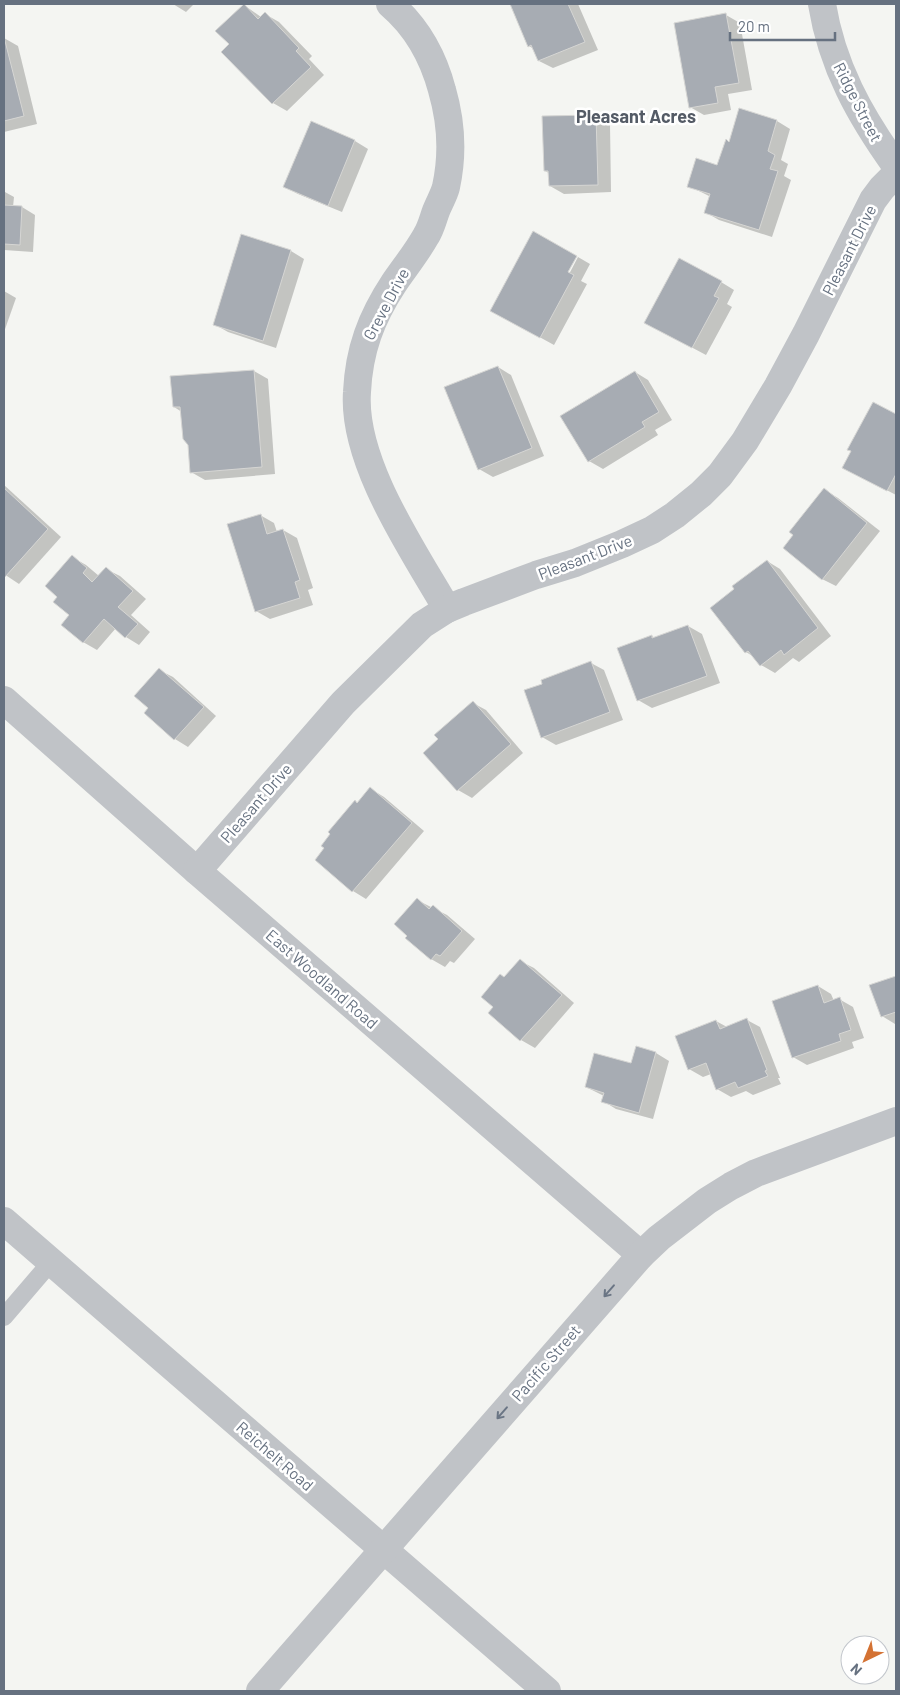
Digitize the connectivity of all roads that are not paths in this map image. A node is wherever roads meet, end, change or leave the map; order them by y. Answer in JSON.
{"nodes":[{"id":1,"x":390,"y":4,"type":"edge"},
{"id":2,"x":822,"y":4,"type":"edge"},
{"id":3,"x":896,"y":166,"type":"edge"},
{"id":4,"x":896,"y":174,"type":"edge"},
{"id":5,"x":446,"y":609,"type":"junction"},
{"id":6,"x":4,"y":700,"type":"edge"},
{"id":7,"x":198,"y":871,"type":"junction"},
{"id":8,"x":896,"y":1121,"type":"edge"},
{"id":9,"x":4,"y":1221,"type":"edge"},
{"id":10,"x":642,"y":1255,"type":"junction"},
{"id":11,"x":51,"y":1262,"type":"junction"},
{"id":12,"x":4,"y":1317,"type":"edge"},
{"id":13,"x":383,"y":1549,"type":"junction"},
{"id":14,"x":260,"y":1691,"type":"edge"},
{"id":15,"x":547,"y":1691,"type":"edge"}],
"edges":[{"from":1,"to":5,"type":"street","name":"Greve Drive"},
{"from":2,"to":3,"type":"street","name":"Ridge Street"},
{"from":4,"to":5,"type":"street","name":"Pleasant Drive"},
{"from":5,"to":7,"type":"street","name":"Pleasant Drive"},
{"from":6,"to":7,"type":"street","name":"East Woodland Road"},
{"from":7,"to":10,"type":"street","name":"East Woodland Road"},
{"from":8,"to":10,"type":"street","name":"Pacific Street"},
{"from":9,"to":11,"type":"street","name":"Reichelt Road"},
{"from":10,"to":13,"type":"street","name":"Pacific Street","one_way":true},
{"from":11,"to":12,"type":"lane"},
{"from":11,"to":13,"type":"street","name":"Reichelt Road"},
{"from":13,"to":14,"type":"street","name":"Pacific Street"},
{"from":13,"to":15,"type":"street","name":"Reichelt Road"}]}
